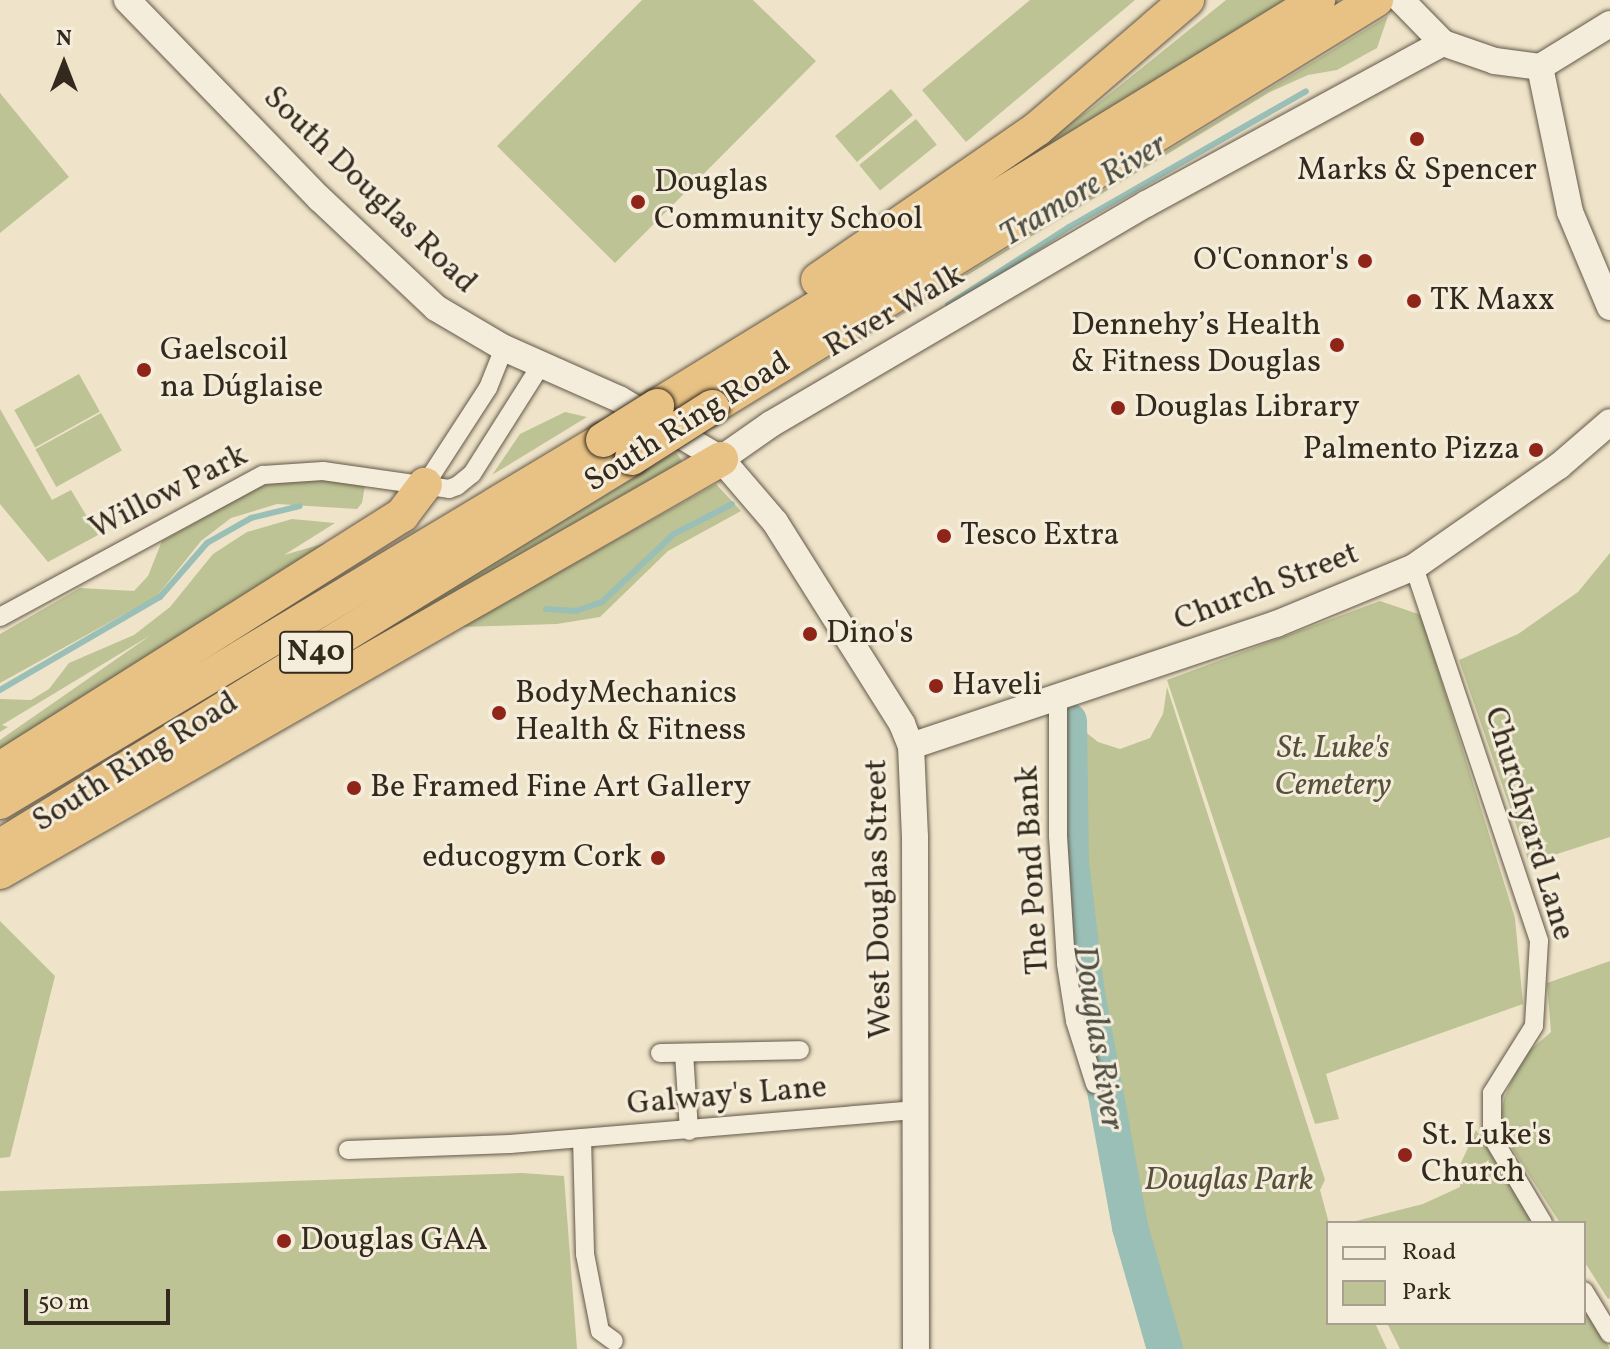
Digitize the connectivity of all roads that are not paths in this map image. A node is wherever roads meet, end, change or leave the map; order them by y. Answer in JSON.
{"nodes":[{"id":1,"x":127,"y":0,"type":"edge"},
{"id":2,"x":1187,"y":0,"type":"edge"},
{"id":3,"x":1318,"y":0,"type":"edge"},
{"id":4,"x":1401,"y":0,"type":"edge"},
{"id":5,"x":1365,"y":6,"type":"edge"},
{"id":6,"x":1610,"y":24,"type":"edge"},
{"id":7,"x":1443,"y":43,"type":"junction"},
{"id":8,"x":1540,"y":67,"type":"junction"},
{"id":9,"x":1610,"y":307,"type":"edge"},
{"id":10,"x":504,"y":348,"type":"junction"},
{"id":11,"x":541,"y":365,"type":"junction"},
{"id":12,"x":671,"y":394,"type":"junction"},
{"id":13,"x":1610,"y":422,"type":"edge"},
{"id":14,"x":721,"y":459,"type":"junction"},
{"id":15,"x":425,"y":485,"type":"junction"},
{"id":16,"x":1414,"y":567,"type":"junction"},
{"id":17,"x":0,"y":617,"type":"edge"},
{"id":18,"x":1058,"y":698,"type":"junction"},
{"id":19,"x":911,"y":746,"type":"junction"},
{"id":20,"x":0,"y":769,"type":"edge"},
{"id":21,"x":0,"y":802,"type":"edge"},
{"id":22,"x":0,"y":847,"type":"edge"},
{"id":23,"x":0,"y":872,"type":"edge"},
{"id":24,"x":800,"y":1050,"type":"dead end"},
{"id":25,"x":660,"y":1053,"type":"dead end"},
{"id":26,"x":684,"y":1053,"type":"junction"},
{"id":27,"x":1095,"y":1084,"type":"dead end"},
{"id":28,"x":917,"y":1110,"type":"junction"},
{"id":29,"x":689,"y":1131,"type":"junction"},
{"id":30,"x":582,"y":1138,"type":"junction"},
{"id":31,"x":348,"y":1150,"type":"dead end"},
{"id":32,"x":1542,"y":1221,"type":"edge"},
{"id":33,"x":1586,"y":1294,"type":"edge"},
{"id":34,"x":1610,"y":1334,"type":"edge"},
{"id":35,"x":614,"y":1341,"type":"dead end"},
{"id":36,"x":916,"y":1349,"type":"edge"}],
"edges":[{"from":1,"to":10,"type":"main road","name":"South Douglas Road"},
{"from":2,"to":12,"type":"highway"},
{"from":3,"to":12,"type":"highway","name":"South Ring Road","number":"N40"},
{"from":4,"to":7,"type":"main road"},
{"from":5,"to":22,"type":"highway","name":"South Ring Road","number":"N40","bridge":true},
{"from":6,"to":8,"type":"main road"},
{"from":7,"to":8,"type":"main road"},
{"from":7,"to":14,"type":"main road","name":"River Walk"},
{"from":8,"to":9,"type":"main road"},
{"from":10,"to":11,"type":"main road","name":"South Douglas Road"},
{"from":10,"to":15,"type":"street"},
{"from":11,"to":14,"type":"main road","name":"South Douglas Road"},
{"from":11,"to":15,"type":"street","name":"Willow Park"},
{"from":12,"to":21,"type":"highway","name":"South Ring Road","number":"N40","bridge":true},
{"from":13,"to":16,"type":"main road","name":"Church Street"},
{"from":14,"to":19,"type":"main road","name":"West Douglas Street"},
{"from":14,"to":23,"type":"highway"},
{"from":15,"to":17,"type":"street","name":"Willow Park"},
{"from":15,"to":20,"type":"highway"},
{"from":16,"to":18,"type":"main road","name":"Church Street"},
{"from":16,"to":32,"type":"street","name":"Churchyard Lane"},
{"from":18,"to":19,"type":"main road","name":"Church Street"},
{"from":18,"to":27,"type":"street","name":"The Pond Bank"},
{"from":19,"to":28,"type":"main road","name":"West Douglas Street"},
{"from":24,"to":26,"type":"street"},
{"from":25,"to":26,"type":"street"},
{"from":26,"to":29,"type":"street"},
{"from":28,"to":29,"type":"street","name":"Galway's Lane"},
{"from":28,"to":36,"type":"main road","name":"West Douglas Street"},
{"from":29,"to":30,"type":"street","name":"Galway's Lane"},
{"from":30,"to":31,"type":"street","name":"Galway's Lane"},
{"from":30,"to":35,"type":"street"},
{"from":33,"to":34,"type":"street"}]}
